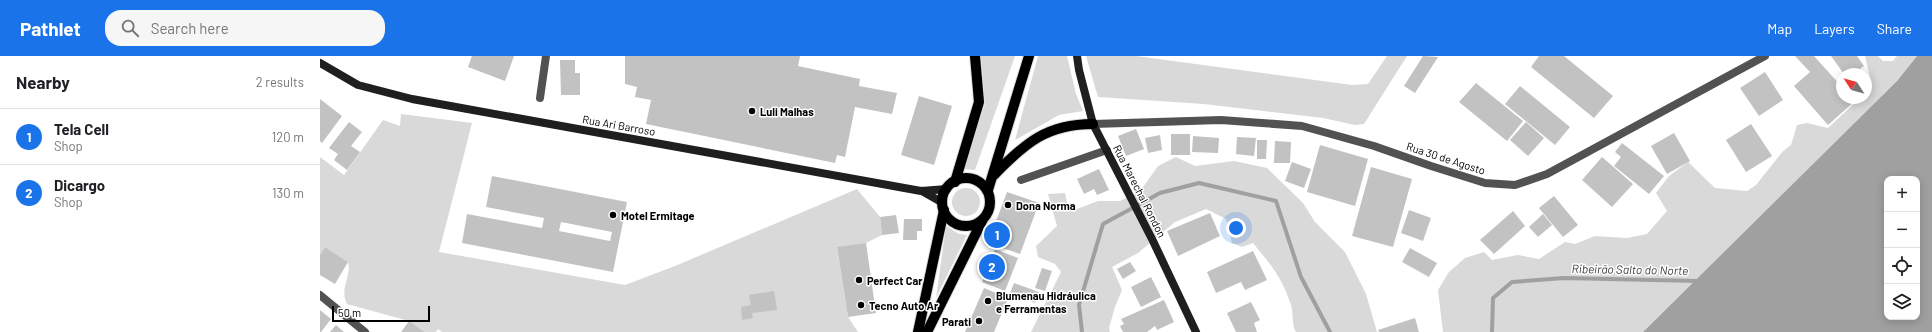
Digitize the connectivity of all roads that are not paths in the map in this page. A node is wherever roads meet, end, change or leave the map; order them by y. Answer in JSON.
{"nodes":[{"id":1,"x":546,"y":56,"type":"edge"},
{"id":2,"x":968,"y":56,"type":"edge"},
{"id":3,"x":1029,"y":56,"type":"edge"},
{"id":4,"x":1077,"y":56,"type":"edge"},
{"id":5,"x":1759,"y":57,"type":"edge"},
{"id":6,"x":975,"y":60,"type":"edge"},
{"id":7,"x":320,"y":63,"type":"edge"},
{"id":8,"x":540,"y":98,"type":"dead end"},
{"id":9,"x":1093,"y":124,"type":"junction"},
{"id":10,"x":1107,"y":150,"type":"junction"},
{"id":11,"x":992,"y":176,"type":"junction"},
{"id":12,"x":1021,"y":180,"type":"dead end"},
{"id":13,"x":955,"y":182,"type":"junction"},
{"id":14,"x":947,"y":190,"type":"junction"},
{"id":15,"x":988,"y":190,"type":"junction"},
{"id":16,"x":921,"y":191,"type":"junction"},
{"id":17,"x":943,"y":207,"type":"junction"},
{"id":18,"x":982,"y":220,"type":"junction"},
{"id":19,"x":320,"y":295,"type":"edge"},
{"id":20,"x":366,"y":332,"type":"edge"},
{"id":21,"x":918,"y":332,"type":"edge"},
{"id":22,"x":927,"y":332,"type":"edge"},
{"id":23,"x":1196,"y":332,"type":"edge"}],
"edges":[{"from":1,"to":8,"type":"street"},
{"from":2,"to":6,"type":"street"},
{"from":3,"to":11,"type":"main road"},
{"from":4,"to":9,"type":"street","name":"Rua Marechal Rondon"},
{"from":5,"to":9,"type":"street","name":"Rua 30 de Agosto"},
{"from":6,"to":13,"type":"main road"},
{"from":7,"to":16,"type":"street","name":"Rua Ari Barroso"},
{"from":9,"to":10,"type":"street","name":"Rua Marechal Rondon"},
{"from":9,"to":11,"type":"main road"},
{"from":10,"to":12,"type":"street"},
{"from":10,"to":23,"type":"street","name":"Rua Marechal Rondon"},
{"from":11,"to":15,"type":"main road"},
{"from":13,"to":14,"type":"main road"},
{"from":13,"to":15,"type":"main road"},
{"from":14,"to":16,"type":"street","name":"Rua Ari Barroso"},
{"from":14,"to":17,"type":"main road"},
{"from":15,"to":18,"type":"main road"},
{"from":16,"to":17,"type":"street","name":"Rua Ari Barroso"},
{"from":17,"to":18,"type":"main road"},
{"from":17,"to":21,"type":"main road"},
{"from":18,"to":22,"type":"main road"},
{"from":19,"to":20,"type":"street"}]}
